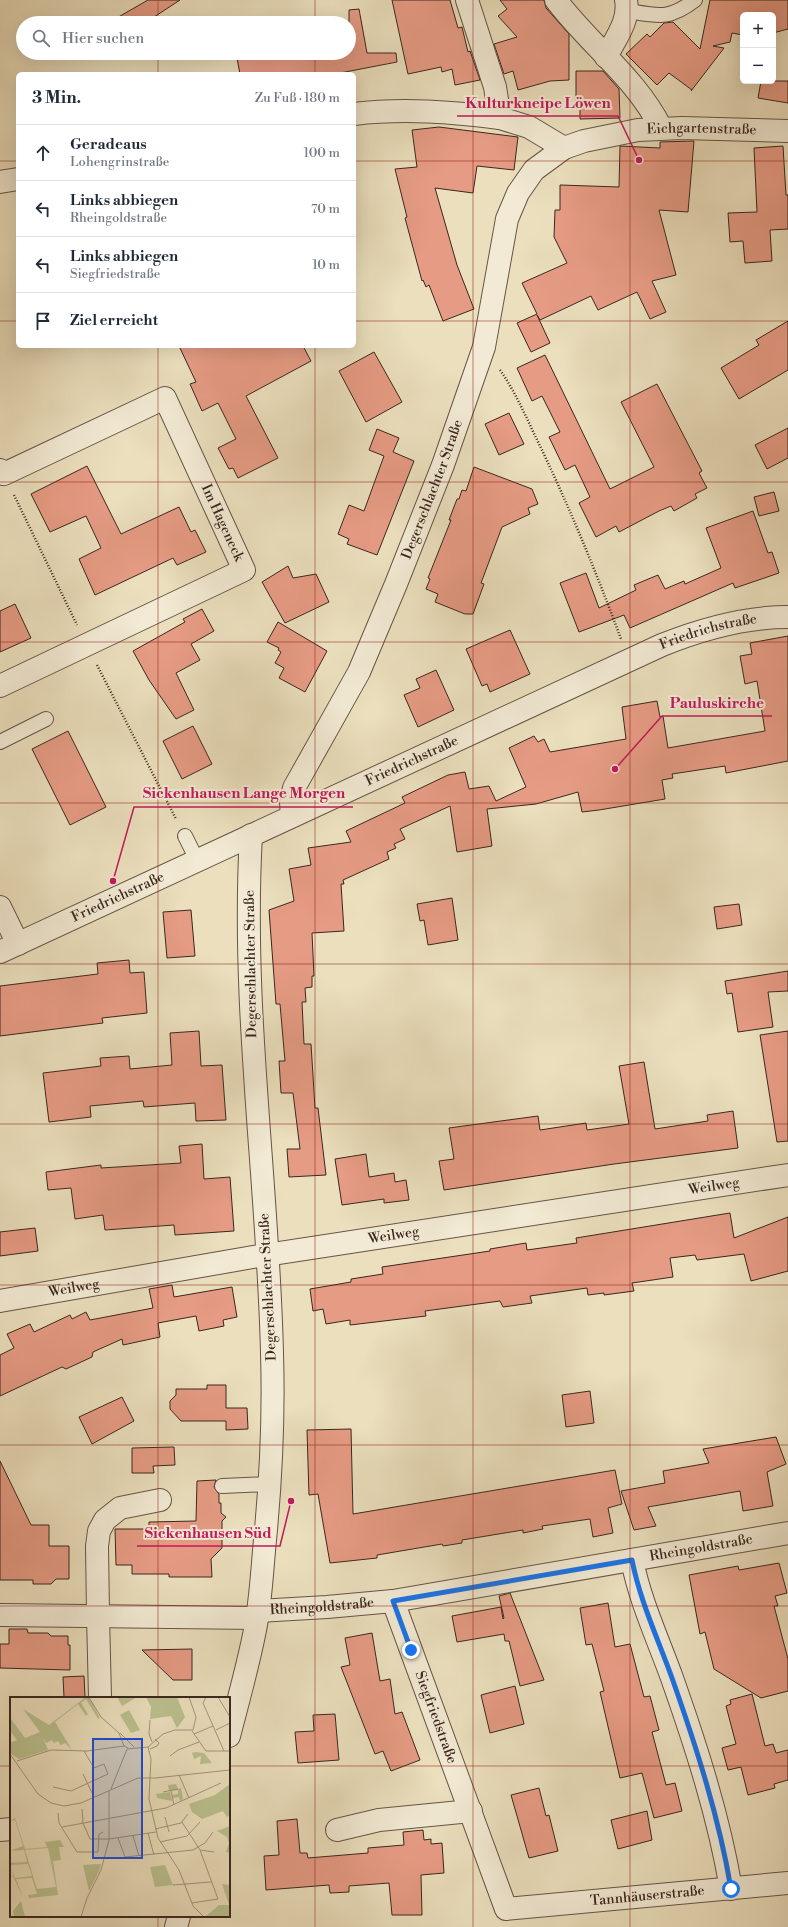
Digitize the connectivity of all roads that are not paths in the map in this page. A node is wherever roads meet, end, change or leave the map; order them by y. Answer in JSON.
{"nodes":[{"id":1,"x":467,"y":0,"type":"edge"},
{"id":2,"x":556,"y":0,"type":"edge"},
{"id":3,"x":695,"y":0,"type":"edge"},
{"id":4,"x":627,"y":5,"type":"edge"},
{"id":5,"x":606,"y":57,"type":"junction"},
{"id":6,"x":356,"y":114,"type":"edge"},
{"id":7,"x":500,"y":118,"type":"junction"},
{"id":8,"x":661,"y":128,"type":"junction"},
{"id":9,"x":788,"y":131,"type":"edge"},
{"id":10,"x":556,"y":153,"type":"junction"},
{"id":11,"x":16,"y":179,"type":"edge"},
{"id":12,"x":0,"y":182,"type":"edge"},
{"id":13,"x":0,"y":470,"type":"edge"},
{"id":14,"x":788,"y":617,"type":"edge"},
{"id":15,"x":0,"y":686,"type":"edge"},
{"id":16,"x":46,"y":720,"type":"dead end"},
{"id":17,"x":0,"y":742,"type":"edge"},
{"id":18,"x":292,"y":816,"type":"junction"},
{"id":19,"x":251,"y":835,"type":"junction"},
{"id":20,"x":185,"y":836,"type":"dead end"},
{"id":21,"x":197,"y":860,"type":"junction"},
{"id":22,"x":0,"y":907,"type":"edge"},
{"id":23,"x":9,"y":948,"type":"edge"},
{"id":24,"x":788,"y":1175,"type":"edge"},
{"id":25,"x":267,"y":1255,"type":"junction"},
{"id":26,"x":0,"y":1301,"type":"edge"},
{"id":27,"x":270,"y":1484,"type":"junction"},
{"id":28,"x":222,"y":1486,"type":"dead end"},
{"id":29,"x":160,"y":1500,"type":"dead end"},
{"id":30,"x":788,"y":1533,"type":"edge"},
{"id":31,"x":632,"y":1560,"type":"junction"},
{"id":32,"x":393,"y":1601,"type":"junction"},
{"id":33,"x":257,"y":1614,"type":"junction"},
{"id":34,"x":0,"y":1615,"type":"edge"},
{"id":35,"x":98,"y":1615,"type":"junction"},
{"id":36,"x":100,"y":1697,"type":"edge"},
{"id":37,"x":230,"y":1732,"type":"edge"},
{"id":38,"x":471,"y":1811,"type":"junction"},
{"id":39,"x":10,"y":1829,"type":"edge"},
{"id":40,"x":0,"y":1830,"type":"edge"},
{"id":41,"x":337,"y":1830,"type":"dead end"},
{"id":42,"x":788,"y":1883,"type":"edge"},
{"id":43,"x":731,"y":1889,"type":"junction"},
{"id":44,"x":506,"y":1908,"type":"joint"},
{"id":45,"x":179,"y":1917,"type":"edge"},
{"id":46,"x":176,"y":1927,"type":"edge"}],
"edges":[{"from":1,"to":7,"type":"street"},
{"from":2,"to":5,"type":"street"},
{"from":3,"to":4,"type":"lane"},
{"from":4,"to":5,"type":"street"},
{"from":5,"to":8,"type":"street"},
{"from":6,"to":7,"type":"street"},
{"from":7,"to":10,"type":"street"},
{"from":8,"to":9,"type":"street","name":"Eichgartenstraße"},
{"from":8,"to":10,"type":"street","name":"Eichgartenstraße"},
{"from":10,"to":18,"type":"street","name":"Degerschlachter Straße"},
{"from":11,"to":12,"type":"street"},
{"from":13,"to":15,"type":"street","name":"Im Hageneck"},
{"from":14,"to":18,"type":"street","name":"Friedrichstraße"},
{"from":16,"to":17,"type":"lane"},
{"from":18,"to":19,"type":"street","name":"Friedrichstraße"},
{"from":19,"to":21,"type":"street","name":"Friedrichstraße"},
{"from":19,"to":25,"type":"street","name":"Degerschlachter Straße"},
{"from":20,"to":21,"type":"lane"},
{"from":21,"to":23,"type":"street","name":"Friedrichstraße"},
{"from":22,"to":23,"type":"street"},
{"from":24,"to":25,"type":"street","name":"Weilweg"},
{"from":25,"to":26,"type":"street","name":"Weilweg"},
{"from":25,"to":27,"type":"street","name":"Degerschlachter Straße"},
{"from":27,"to":28,"type":"lane"},
{"from":27,"to":33,"type":"street","name":"Degerschlachter Straße"},
{"from":29,"to":35,"type":"street"},
{"from":30,"to":31,"type":"street","name":"Rheingoldstraße"},
{"from":31,"to":32,"type":"street","name":"Rheingoldstraße"},
{"from":31,"to":43,"type":"street"},
{"from":32,"to":33,"type":"street","name":"Rheingoldstraße"},
{"from":32,"to":38,"type":"street","name":"Siegfriedstraße"},
{"from":33,"to":35,"type":"street","name":"Rheingoldstraße"},
{"from":33,"to":37,"type":"street","name":"Degerschlachter Straße"},
{"from":34,"to":35,"type":"street","name":"Rheingoldstraße"},
{"from":35,"to":36,"type":"street"},
{"from":38,"to":41,"type":"street"},
{"from":38,"to":44,"type":"street","name":"Siegfriedstraße"},
{"from":39,"to":40,"type":"street"},
{"from":42,"to":43,"type":"street","name":"Tannhäuserstraße"},
{"from":43,"to":44,"type":"street","name":"Tannhäuserstraße"},
{"from":45,"to":46,"type":"street"}]}
